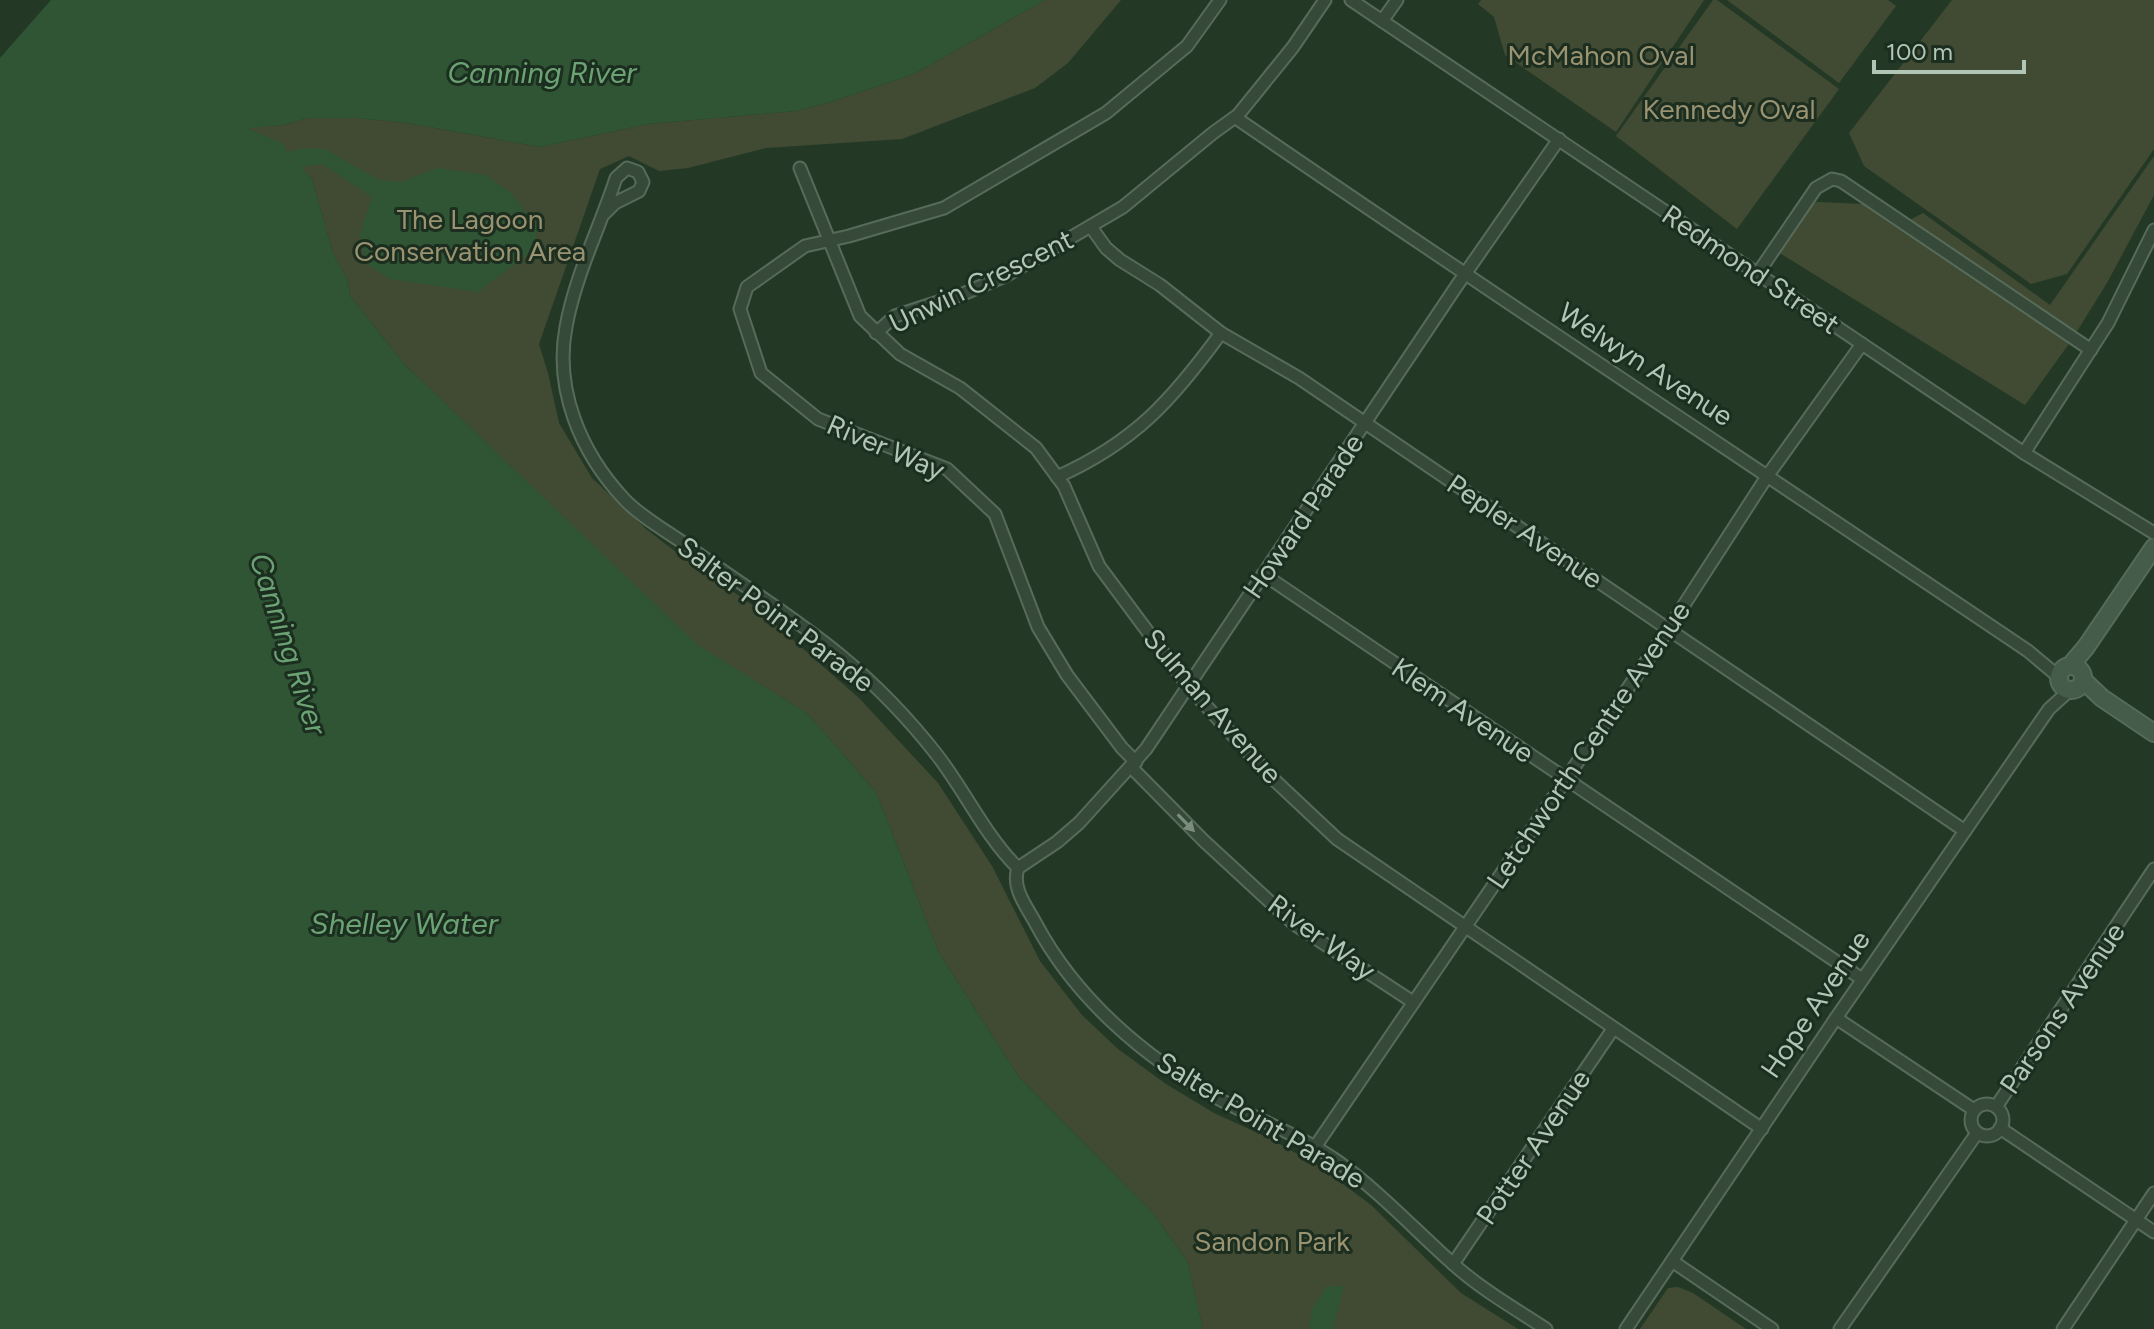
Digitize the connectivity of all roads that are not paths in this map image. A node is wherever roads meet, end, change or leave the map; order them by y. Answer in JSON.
{"nodes":[{"id":1,"x":1220,"y":0,"type":"edge"},
{"id":2,"x":1325,"y":0,"type":"edge"},
{"id":3,"x":1351,"y":0,"type":"edge"},
{"id":4,"x":1397,"y":0,"type":"edge"},
{"id":5,"x":1382,"y":21,"type":"junction"},
{"id":6,"x":1236,"y":118,"type":"junction"},
{"id":7,"x":1559,"y":139,"type":"junction"},
{"id":8,"x":800,"y":168,"type":"dead end"},
{"id":9,"x":604,"y":214,"type":"dead end"},
{"id":10,"x":1091,"y":227,"type":"junction"},
{"id":11,"x":2154,"y":230,"type":"edge"},
{"id":12,"x":827,"y":239,"type":"junction"},
{"id":13,"x":1758,"y":273,"type":"junction"},
{"id":14,"x":1464,"y":275,"type":"junction"},
{"id":15,"x":876,"y":333,"type":"junction"},
{"id":16,"x":1221,"y":333,"type":"junction"},
{"id":17,"x":1862,"y":344,"type":"junction"},
{"id":18,"x":2091,"y":350,"type":"junction"},
{"id":19,"x":1365,"y":424,"type":"junction"},
{"id":20,"x":2024,"y":453,"type":"junction"},
{"id":21,"x":1768,"y":475,"type":"junction"},
{"id":22,"x":1057,"y":477,"type":"junction"},
{"id":23,"x":2154,"y":533,"type":"edge"},
{"id":24,"x":2154,"y":547,"type":"edge"},
{"id":25,"x":1263,"y":574,"type":"junction"},
{"id":26,"x":1669,"y":628,"type":"junction"},
{"id":27,"x":2070,"y":678,"type":"junction"},
{"id":28,"x":1188,"y":686,"type":"junction"},
{"id":29,"x":2154,"y":733,"type":"edge"},
{"id":30,"x":1134,"y":765,"type":"junction"},
{"id":31,"x":1565,"y":780,"type":"junction"},
{"id":32,"x":1965,"y":831,"type":"junction"},
{"id":33,"x":1018,"y":868,"type":"junction"},
{"id":34,"x":2154,"y":869,"type":"edge"},
{"id":35,"x":1464,"y":928,"type":"junction"},
{"id":36,"x":1862,"y":979,"type":"junction"},
{"id":37,"x":1413,"y":1002,"type":"junction"},
{"id":38,"x":1836,"y":1018,"type":"junction"},
{"id":39,"x":1613,"y":1029,"type":"junction"},
{"id":40,"x":1996,"y":1107,"type":"junction"},
{"id":41,"x":1974,"y":1110,"type":"junction"},
{"id":42,"x":2000,"y":1128,"type":"junction"},
{"id":43,"x":1762,"y":1129,"type":"junction"},
{"id":44,"x":1977,"y":1133,"type":"junction"},
{"id":45,"x":1315,"y":1147,"type":"junction"},
{"id":46,"x":2154,"y":1193,"type":"edge"},
{"id":47,"x":2136,"y":1220,"type":"junction"},
{"id":48,"x":2154,"y":1232,"type":"edge"},
{"id":49,"x":1672,"y":1261,"type":"junction"},
{"id":50,"x":1453,"y":1264,"type":"junction"},
{"id":51,"x":1546,"y":1329,"type":"edge"},
{"id":52,"x":1626,"y":1329,"type":"edge"},
{"id":53,"x":1772,"y":1329,"type":"edge"},
{"id":54,"x":1840,"y":1329,"type":"edge"},
{"id":55,"x":2063,"y":1329,"type":"edge"}],
"edges":[{"from":1,"to":12,"type":"street","name":"River Way"},
{"from":2,"to":6,"type":"street","name":"Unwin Crescent"},
{"from":3,"to":5,"type":"street","name":"Redmond Street"},
{"from":4,"to":5,"type":"street"},
{"from":5,"to":7,"type":"street","name":"Redmond Street"},
{"from":6,"to":10,"type":"street","name":"Unwin Crescent"},
{"from":6,"to":14,"type":"street","name":"Welwyn Avenue"},
{"from":7,"to":13,"type":"street","name":"Redmond Street"},
{"from":7,"to":14,"type":"street","name":"Howard Parade"},
{"from":8,"to":12,"type":"street","name":"Sulman Avenue"},
{"from":9,"to":33,"type":"street","name":"Salter Point Parade"},
{"from":10,"to":15,"type":"street","name":"Unwin Crescent"},
{"from":10,"to":16,"type":"street","name":"Pepler Avenue"},
{"from":11,"to":18,"type":"street"},
{"from":12,"to":15,"type":"street","name":"Sulman Avenue"},
{"from":12,"to":30,"type":"street","name":"River Way"},
{"from":13,"to":17,"type":"street","name":"Redmond Street"},
{"from":13,"to":18,"type":"street"},
{"from":14,"to":19,"type":"street","name":"Howard Parade"},
{"from":14,"to":21,"type":"street","name":"Welwyn Avenue"},
{"from":15,"to":22,"type":"street","name":"Sulman Avenue"},
{"from":16,"to":19,"type":"street","name":"Pepler Avenue"},
{"from":16,"to":22,"type":"street"},
{"from":17,"to":20,"type":"street","name":"Redmond Street"},
{"from":17,"to":21,"type":"street","name":"Letchworth Centre Avenue"},
{"from":18,"to":20,"type":"street"},
{"from":19,"to":25,"type":"street","name":"Howard Parade"},
{"from":19,"to":26,"type":"street","name":"Pepler Avenue"},
{"from":20,"to":23,"type":"street","name":"Redmond Street"},
{"from":21,"to":26,"type":"street","name":"Letchworth Centre Avenue"},
{"from":21,"to":27,"type":"street","name":"Welwyn Avenue"},
{"from":22,"to":28,"type":"street","name":"Sulman Avenue"},
{"from":24,"to":27,"type":"street","name":"Hope Avenue"},
{"from":25,"to":28,"type":"street","name":"Howard Parade"},
{"from":25,"to":31,"type":"street","name":"Klem Avenue"},
{"from":26,"to":31,"type":"street","name":"Letchworth Centre Avenue"},
{"from":26,"to":32,"type":"street","name":"Pepler Avenue"},
{"from":27,"to":29,"type":"street","name":"Welwyn Avenue"},
{"from":27,"to":32,"type":"street","name":"Hope Avenue"},
{"from":28,"to":30,"type":"street","name":"Howard Parade"},
{"from":28,"to":35,"type":"street","name":"Sulman Avenue"},
{"from":30,"to":33,"type":"street","name":"Howard Parade"},
{"from":30,"to":37,"type":"street","name":"River Way","one_way":true},
{"from":31,"to":35,"type":"street","name":"Letchworth Centre Avenue"},
{"from":31,"to":36,"type":"street","name":"Klem Avenue"},
{"from":32,"to":36,"type":"street","name":"Hope Avenue"},
{"from":33,"to":45,"type":"street","name":"Salter Point Parade"},
{"from":34,"to":40,"type":"street","name":"Parsons Avenue"},
{"from":35,"to":37,"type":"street","name":"Letchworth Centre Avenue"},
{"from":35,"to":39,"type":"street","name":"Sulman Avenue"},
{"from":36,"to":38,"type":"street","name":"Hope Avenue"},
{"from":37,"to":45,"type":"street","name":"Letchworth Centre Avenue"},
{"from":38,"to":41,"type":"street"},
{"from":38,"to":43,"type":"street","name":"Hope Avenue"},
{"from":39,"to":43,"type":"street","name":"Sulman Avenue"},
{"from":39,"to":50,"type":"street","name":"Potter Avenue"},
{"from":40,"to":41,"type":"street"},
{"from":40,"to":42,"type":"street"},
{"from":41,"to":44,"type":"street"},
{"from":42,"to":44,"type":"street"},
{"from":42,"to":47,"type":"street"},
{"from":43,"to":49,"type":"street","name":"Hope Avenue"},
{"from":44,"to":54,"type":"street"},
{"from":45,"to":50,"type":"street","name":"Salter Point Parade"},
{"from":46,"to":47,"type":"street"},
{"from":47,"to":48,"type":"street"},
{"from":47,"to":55,"type":"street"},
{"from":49,"to":52,"type":"street","name":"Hope Avenue"},
{"from":49,"to":53,"type":"street"},
{"from":50,"to":51,"type":"street","name":"Salter Point Parade"}]}
